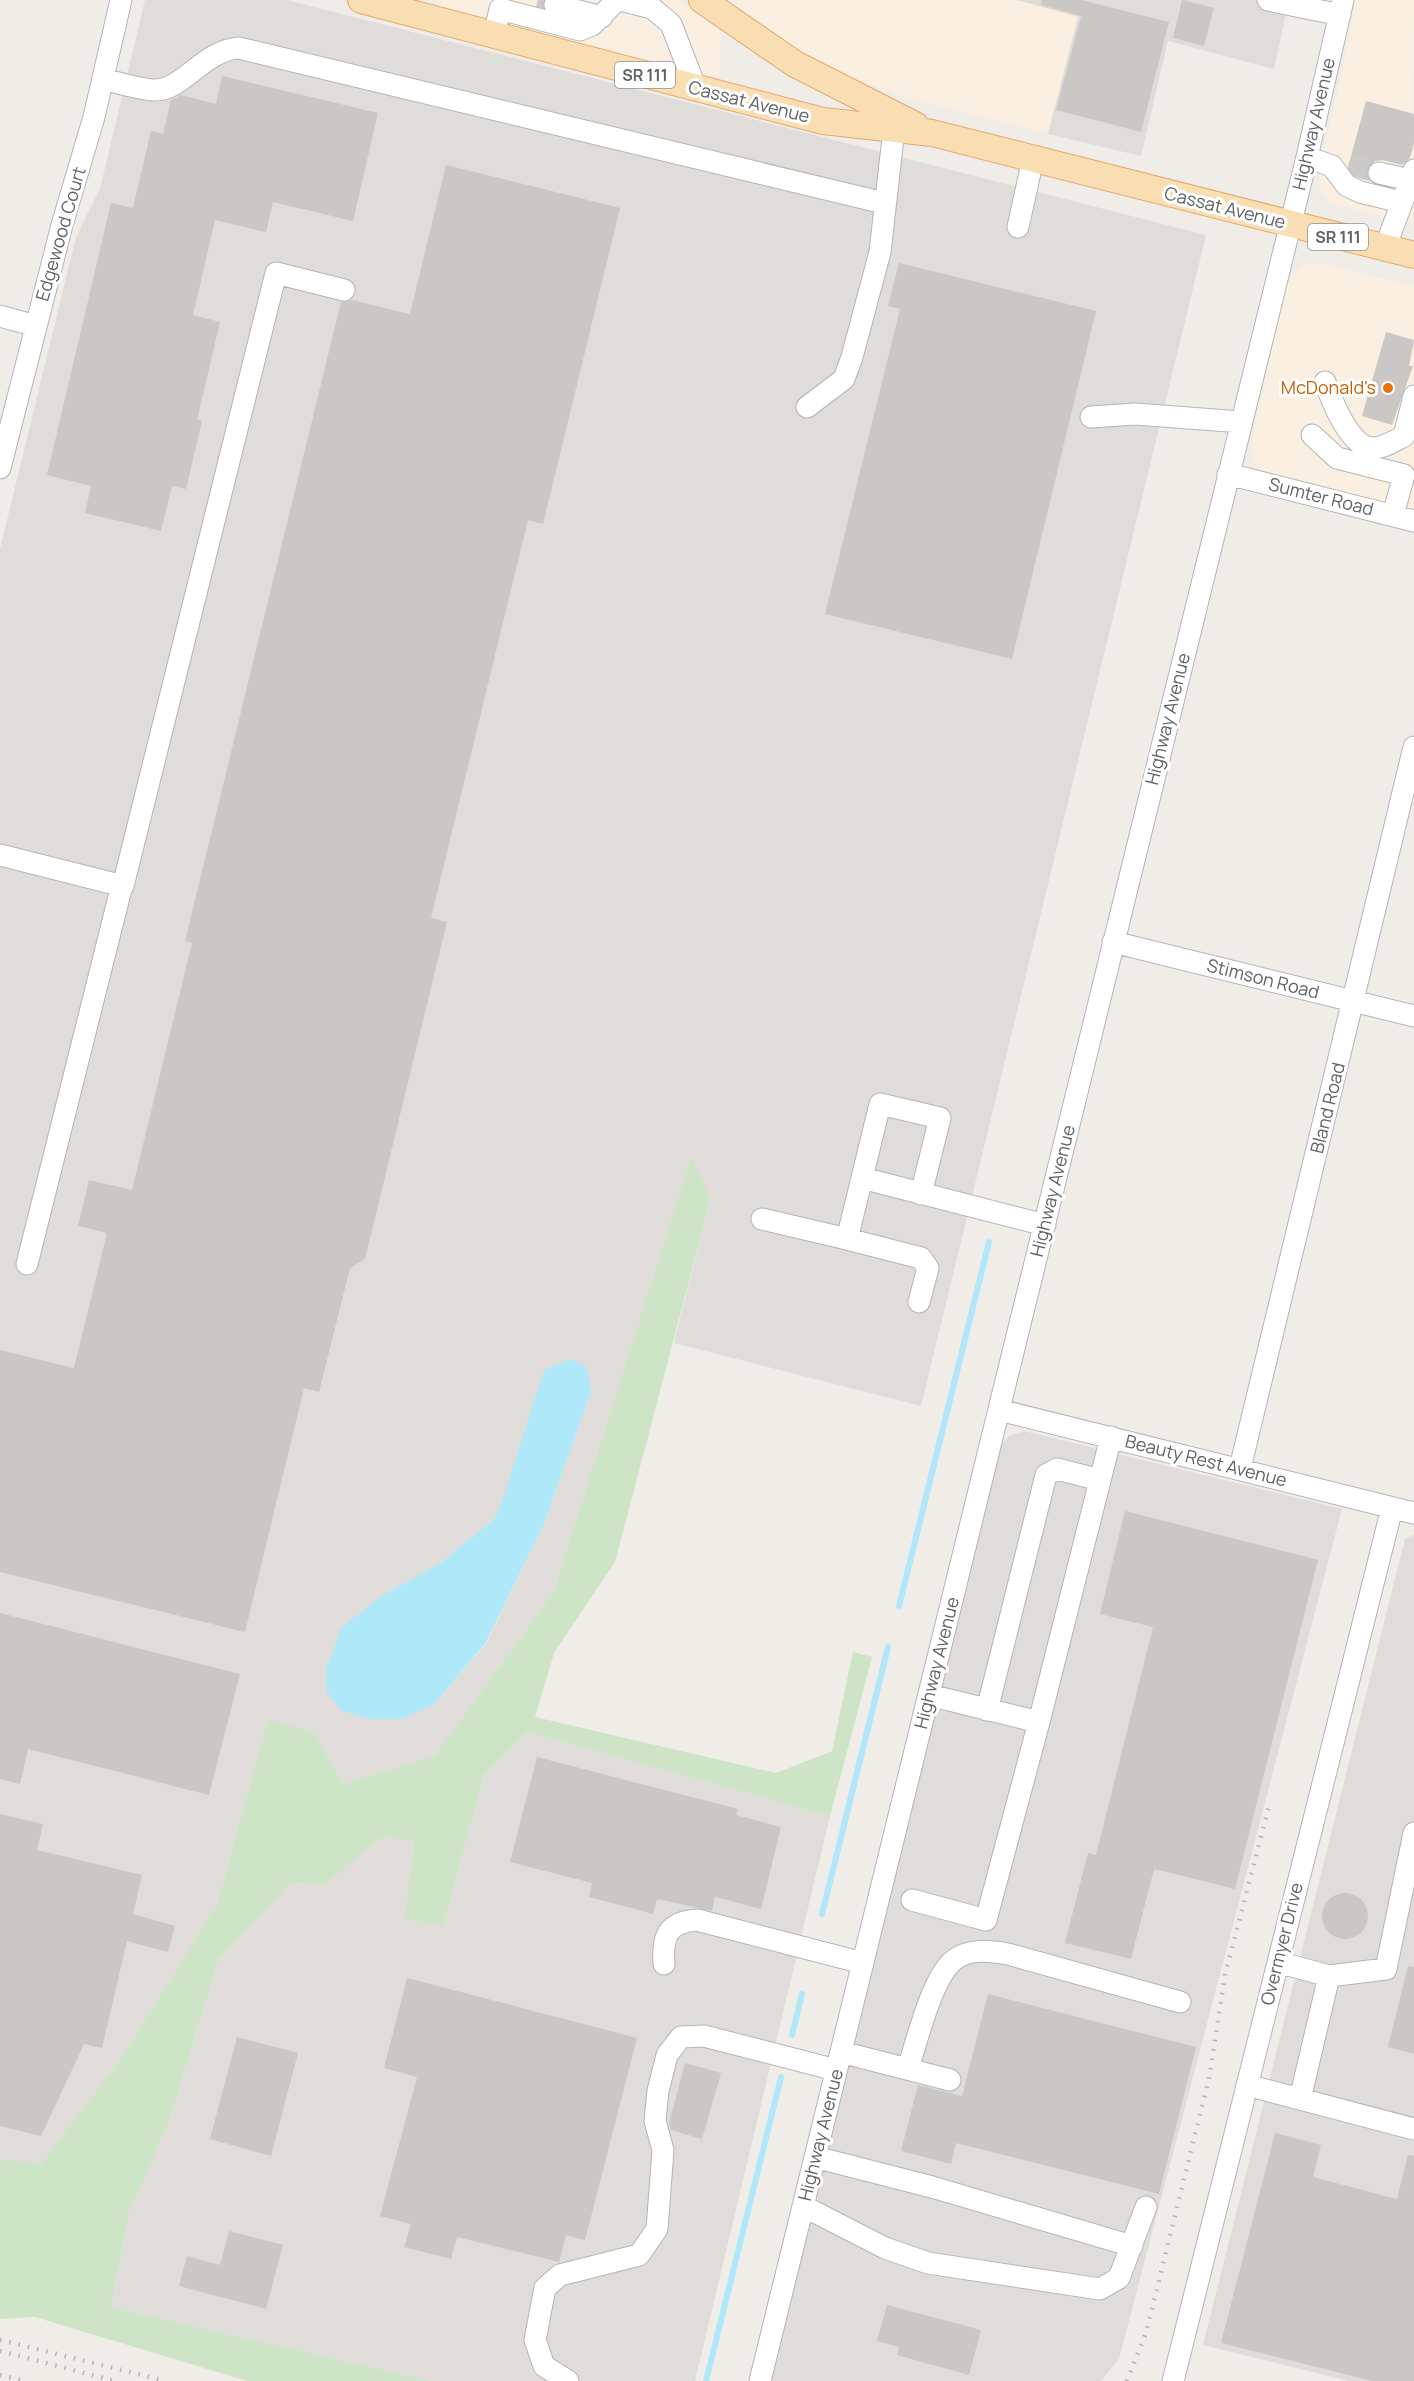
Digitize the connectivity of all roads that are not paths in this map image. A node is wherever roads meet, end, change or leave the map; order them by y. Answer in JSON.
{"nodes":[{"id":1,"x":121,"y":0,"type":"edge"},
{"id":2,"x":361,"y":0,"type":"edge"},
{"id":3,"x":618,"y":0,"type":"edge"},
{"id":4,"x":702,"y":0,"type":"edge"},
{"id":5,"x":1268,"y":0,"type":"edge"},
{"id":6,"x":500,"y":4,"type":"edge"},
{"id":7,"x":655,"y":4,"type":"edge"},
{"id":8,"x":555,"y":5,"type":"dead end"},
{"id":9,"x":1341,"y":8,"type":"edge"},
{"id":10,"x":602,"y":17,"type":"junction"},
{"id":11,"x":494,"y":35,"type":"junction"},
{"id":12,"x":103,"y":79,"type":"junction"},
{"id":13,"x":696,"y":89,"type":"junction"},
{"id":14,"x":894,"y":129,"type":"junction"},
{"id":15,"x":932,"y":133,"type":"junction"},
{"id":16,"x":1307,"y":158,"type":"junction"},
{"id":17,"x":1033,"y":159,"type":"junction"},
{"id":18,"x":1379,"y":173,"type":"tunnel mouth"},
{"id":19,"x":1412,"y":175,"type":"edge"},
{"id":20,"x":1401,"y":202,"type":"junction"},
{"id":21,"x":884,"y":203,"type":"junction"},
{"id":22,"x":1290,"y":225,"type":"junction"},
{"id":23,"x":1018,"y":227,"type":"dead end"},
{"id":24,"x":1385,"y":248,"type":"junction"},
{"id":25,"x":1414,"y":255,"type":"edge"},
{"id":26,"x":344,"y":290,"type":"dead end"},
{"id":27,"x":0,"y":316,"type":"edge"},
{"id":28,"x":36,"y":326,"type":"junction"},
{"id":29,"x":1325,"y":382,"type":"dead end"},
{"id":30,"x":1414,"y":396,"type":"edge"},
{"id":31,"x":807,"y":407,"type":"dead end"},
{"id":32,"x":1091,"y":417,"type":"dead end"},
{"id":33,"x":1242,"y":422,"type":"junction"},
{"id":34,"x":1312,"y":435,"type":"dead end"},
{"id":35,"x":0,"y":468,"type":"edge"},
{"id":36,"x":1228,"y":474,"type":"junction"},
{"id":37,"x":1394,"y":515,"type":"junction"},
{"id":38,"x":1414,"y":520,"type":"edge"},
{"id":39,"x":1414,"y":747,"type":"edge"},
{"id":40,"x":0,"y":855,"type":"edge"},
{"id":41,"x":122,"y":885,"type":"junction"},
{"id":42,"x":1113,"y":942,"type":"junction"},
{"id":43,"x":1354,"y":1000,"type":"junction"},
{"id":44,"x":1414,"y":1016,"type":"edge"},
{"id":45,"x":862,"y":1178,"type":"junction"},
{"id":46,"x":921,"y":1194,"type":"junction"},
{"id":47,"x":762,"y":1219,"type":"dead end"},
{"id":48,"x":1045,"y":1225,"type":"junction"},
{"id":49,"x":846,"y":1239,"type":"junction"},
{"id":50,"x":27,"y":1264,"type":"dead end"},
{"id":51,"x":919,"y":1302,"type":"dead end"},
{"id":52,"x":999,"y":1410,"type":"junction"},
{"id":53,"x":1111,"y":1437,"type":"junction"},
{"id":54,"x":1240,"y":1468,"type":"junction"},
{"id":55,"x":1100,"y":1480,"type":"junction"},
{"id":56,"x":1392,"y":1508,"type":"junction"},
{"id":57,"x":1414,"y":1513,"type":"edge"},
{"id":58,"x":928,"y":1695,"type":"junction"},
{"id":59,"x":987,"y":1710,"type":"junction"},
{"id":60,"x":1039,"y":1722,"type":"junction"},
{"id":61,"x":1414,"y":1833,"type":"edge"},
{"id":62,"x":912,"y":1900,"type":"dead end"},
{"id":63,"x":1278,"y":1962,"type":"junction"},
{"id":64,"x":863,"y":1963,"type":"junction"},
{"id":65,"x":664,"y":1964,"type":"dead end"},
{"id":66,"x":1329,"y":1976,"type":"junction"},
{"id":67,"x":1180,"y":2002,"type":"dead end"},
{"id":68,"x":838,"y":2061,"type":"junction"},
{"id":69,"x":908,"y":2068,"type":"junction"},
{"id":70,"x":950,"y":2080,"type":"dead end"},
{"id":71,"x":1247,"y":2085,"type":"junction"},
{"id":72,"x":1300,"y":2099,"type":"junction"},
{"id":73,"x":1414,"y":2129,"type":"edge"},
{"id":74,"x":815,"y":2157,"type":"junction"},
{"id":75,"x":803,"y":2206,"type":"junction"},
{"id":76,"x":1146,"y":2207,"type":"dead end"},
{"id":77,"x":1132,"y":2247,"type":"junction"},
{"id":78,"x":567,"y":2381,"type":"edge"},
{"id":79,"x":760,"y":2381,"type":"edge"},
{"id":80,"x":1173,"y":2381,"type":"edge"}],
"edges":[{"from":1,"to":12,"type":"street","name":"Edgewood Court"},
{"from":2,"to":11,"type":"main road","name":"Cassat Avenue","number":"SR 111"},
{"from":3,"to":7,"type":"street"},
{"from":3,"to":10,"type":"street"},
{"from":4,"to":15,"type":"main road","name":"Cassat Avenue","number":"SR 111"},
{"from":5,"to":9,"type":"street"},
{"from":6,"to":10,"type":"street"},
{"from":6,"to":11,"type":"street"},
{"from":7,"to":13,"type":"street"},
{"from":8,"to":10,"type":"street"},
{"from":9,"to":16,"type":"street","name":"Highway Avenue"},
{"from":11,"to":13,"type":"main road","name":"Cassat Avenue","number":"SR 111"},
{"from":12,"to":21,"type":"street"},
{"from":12,"to":28,"type":"street","name":"Edgewood Court"},
{"from":13,"to":14,"type":"main road","name":"Cassat Avenue","number":"SR 111"},
{"from":14,"to":15,"type":"main road","name":"Cassat Avenue","number":"SR 111"},
{"from":14,"to":21,"type":"street"},
{"from":15,"to":17,"type":"main road","name":"Cassat Avenue","number":"SR 111"},
{"from":16,"to":20,"type":"street"},
{"from":16,"to":22,"type":"street","name":"Highway Avenue"},
{"from":17,"to":22,"type":"main road","name":"Cassat Avenue","number":"SR 111"},
{"from":17,"to":23,"type":"street"},
{"from":18,"to":19,"type":"street"},
{"from":19,"to":20,"type":"street"},
{"from":20,"to":24,"type":"street"},
{"from":21,"to":31,"type":"street"},
{"from":22,"to":24,"type":"main road","name":"Cassat Avenue","number":"SR 111"},
{"from":22,"to":33,"type":"street","name":"Highway Avenue"},
{"from":24,"to":25,"type":"main road","name":"Cassat Avenue","number":"SR 111"},
{"from":26,"to":41,"type":"street"},
{"from":27,"to":28,"type":"street"},
{"from":28,"to":35,"type":"street","name":"Edgewood Court"},
{"from":29,"to":30,"type":"street"},
{"from":32,"to":33,"type":"street"},
{"from":33,"to":36,"type":"street","name":"Highway Avenue"},
{"from":34,"to":37,"type":"street"},
{"from":36,"to":37,"type":"street","name":"Sumter Road"},
{"from":36,"to":42,"type":"street","name":"Highway Avenue"},
{"from":37,"to":38,"type":"street","name":"Sumter Road"},
{"from":39,"to":43,"type":"street","name":"Bland Road"},
{"from":40,"to":41,"type":"street"},
{"from":41,"to":50,"type":"street"},
{"from":42,"to":43,"type":"street","name":"Stimson Road"},
{"from":42,"to":48,"type":"street","name":"Highway Avenue"},
{"from":43,"to":44,"type":"street","name":"Stimson Road"},
{"from":43,"to":54,"type":"street","name":"Bland Road"},
{"from":45,"to":46,"type":"street"},
{"from":45,"to":46,"type":"street"},
{"from":45,"to":49,"type":"street"},
{"from":46,"to":48,"type":"street"},
{"from":47,"to":49,"type":"street"},
{"from":48,"to":52,"type":"street","name":"Highway Avenue"},
{"from":49,"to":51,"type":"street"},
{"from":52,"to":53,"type":"street","name":"Beauty Rest Avenue"},
{"from":52,"to":58,"type":"street","name":"Highway Avenue"},
{"from":53,"to":54,"type":"street","name":"Beauty Rest Avenue"},
{"from":53,"to":55,"type":"street"},
{"from":54,"to":56,"type":"street","name":"Beauty Rest Avenue"},
{"from":55,"to":59,"type":"street"},
{"from":55,"to":60,"type":"street"},
{"from":56,"to":57,"type":"street","name":"Beauty Rest Avenue"},
{"from":56,"to":63,"type":"street","name":"Overmyer Drive"},
{"from":58,"to":59,"type":"street"},
{"from":58,"to":64,"type":"street","name":"Highway Avenue"},
{"from":59,"to":60,"type":"street"},
{"from":60,"to":62,"type":"street"},
{"from":61,"to":66,"type":"street"},
{"from":63,"to":66,"type":"street"},
{"from":63,"to":71,"type":"street","name":"Overmyer Drive"},
{"from":64,"to":65,"type":"street"},
{"from":64,"to":68,"type":"street","name":"Highway Avenue"},
{"from":66,"to":72,"type":"street"},
{"from":67,"to":69,"type":"street"},
{"from":68,"to":69,"type":"street"},
{"from":68,"to":74,"type":"street","name":"Highway Avenue"},
{"from":68,"to":78,"type":"street"},
{"from":69,"to":70,"type":"street"},
{"from":71,"to":72,"type":"street"},
{"from":71,"to":80,"type":"street","name":"Overmyer Drive"},
{"from":72,"to":73,"type":"street"},
{"from":74,"to":75,"type":"street","name":"Highway Avenue"},
{"from":74,"to":77,"type":"street"},
{"from":75,"to":77,"type":"street"},
{"from":75,"to":79,"type":"street","name":"Highway Avenue"},
{"from":76,"to":77,"type":"street"}]}
